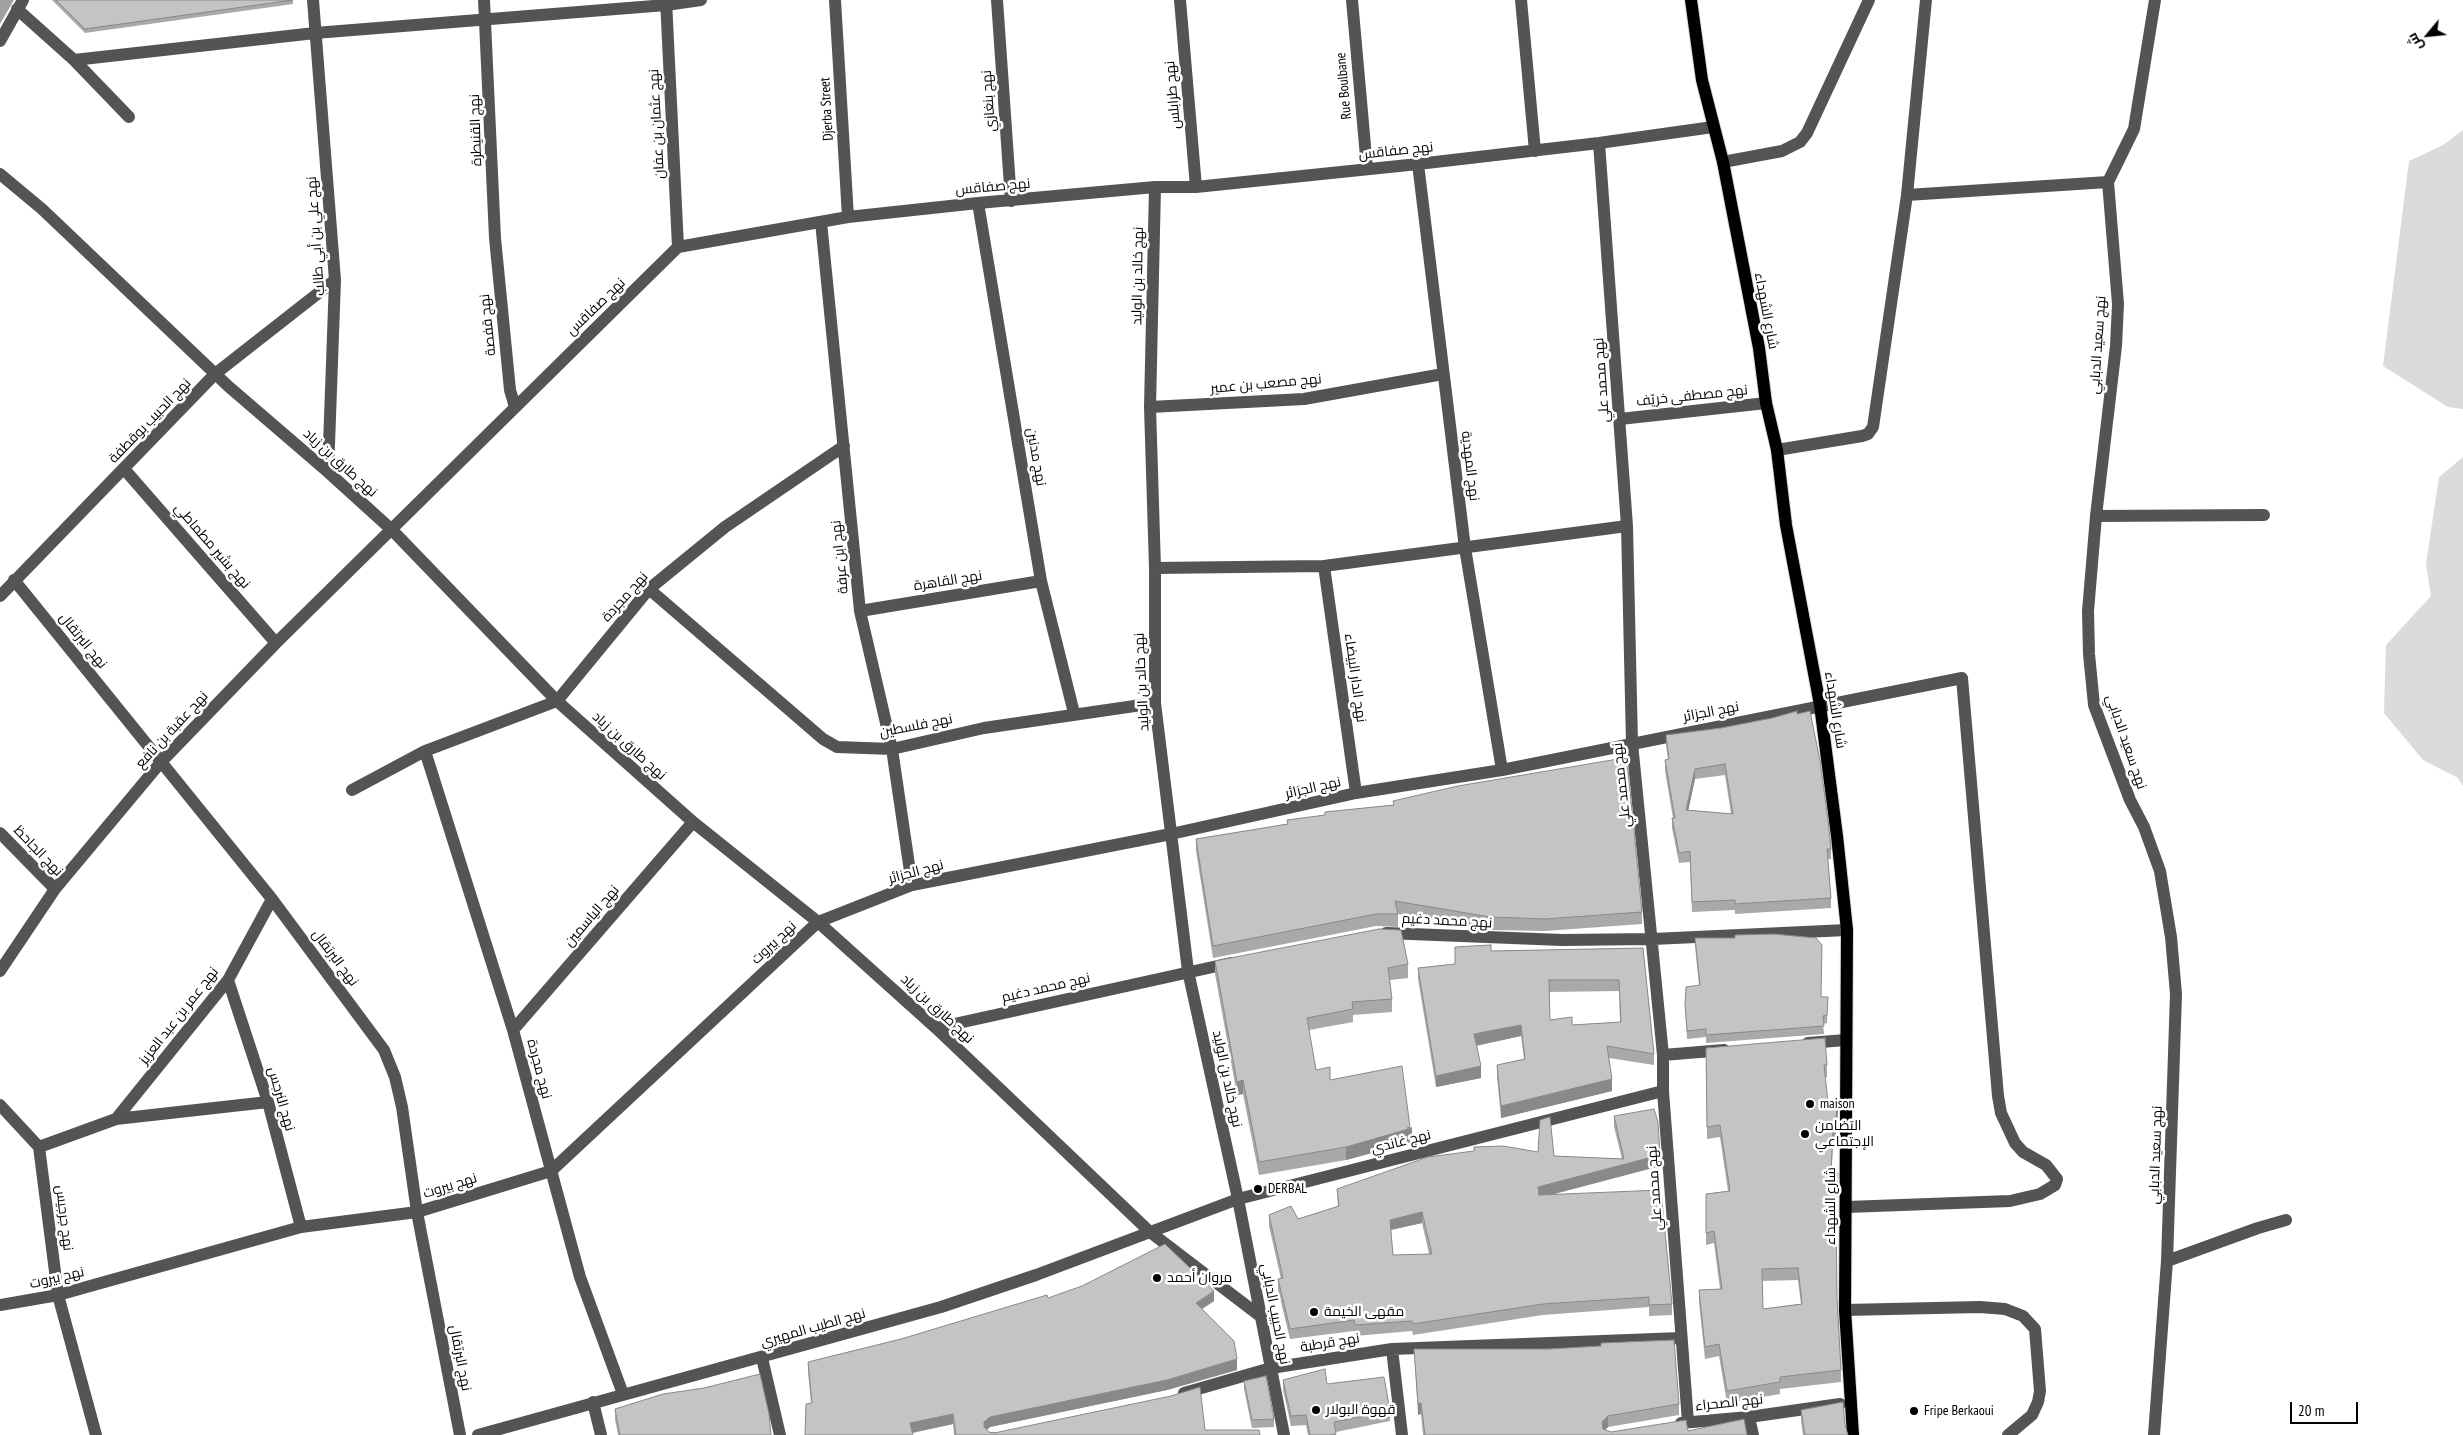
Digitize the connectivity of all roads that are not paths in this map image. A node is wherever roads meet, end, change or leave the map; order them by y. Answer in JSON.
{"nodes":[{"id":1,"x":312,"y":0,"type":"edge"},
{"id":2,"x":484,"y":0,"type":"edge"},
{"id":3,"x":701,"y":0,"type":"edge"},
{"id":4,"x":836,"y":0,"type":"edge"},
{"id":5,"x":997,"y":0,"type":"edge"},
{"id":6,"x":1180,"y":0,"type":"edge"},
{"id":7,"x":1352,"y":0,"type":"edge"},
{"id":8,"x":1520,"y":0,"type":"edge"},
{"id":9,"x":1691,"y":0,"type":"edge"},
{"id":10,"x":1869,"y":0,"type":"edge"},
{"id":11,"x":1926,"y":0,"type":"edge"},
{"id":12,"x":2155,"y":0,"type":"edge"},
{"id":13,"x":666,"y":2,"type":"edge"},
{"id":14,"x":20,"y":5,"type":"edge"},
{"id":15,"x":486,"y":20,"type":"junction"},
{"id":16,"x":315,"y":33,"type":"junction"},
{"id":17,"x":0,"y":41,"type":"edge"},
{"id":18,"x":74,"y":60,"type":"junction"},
{"id":19,"x":129,"y":117,"type":"dead end"},
{"id":20,"x":1712,"y":127,"type":"junction"},
{"id":21,"x":1599,"y":143,"type":"junction"},
{"id":22,"x":1535,"y":151,"type":"junction"},
{"id":23,"x":1723,"y":162,"type":"junction"},
{"id":24,"x":1418,"y":164,"type":"junction"},
{"id":25,"x":1367,"y":168,"type":"junction"},
{"id":26,"x":0,"y":174,"type":"edge"},
{"id":27,"x":2108,"y":182,"type":"junction"},
{"id":28,"x":1196,"y":186,"type":"junction"},
{"id":29,"x":1155,"y":187,"type":"junction"},
{"id":30,"x":1907,"y":195,"type":"junction"},
{"id":31,"x":1010,"y":201,"type":"junction"},
{"id":32,"x":978,"y":203,"type":"junction"},
{"id":33,"x":848,"y":217,"type":"junction"},
{"id":34,"x":821,"y":222,"type":"junction"},
{"id":35,"x":495,"y":238,"type":"joint"},
{"id":36,"x":678,"y":247,"type":"junction"},
{"id":37,"x":336,"y":280,"type":"junction"},
{"id":38,"x":215,"y":374,"type":"junction"},
{"id":39,"x":1443,"y":374,"type":"junction"},
{"id":40,"x":1766,"y":403,"type":"junction"},
{"id":41,"x":515,"y":407,"type":"junction"},
{"id":42,"x":1150,"y":407,"type":"junction"},
{"id":43,"x":1620,"y":419,"type":"junction"},
{"id":44,"x":844,"y":446,"type":"junction"},
{"id":45,"x":1776,"y":450,"type":"junction"},
{"id":46,"x":125,"y":470,"type":"junction"},
{"id":47,"x":328,"y":472,"type":"junction"},
{"id":48,"x":2264,"y":515,"type":"dead end"},
{"id":49,"x":2096,"y":516,"type":"junction"},
{"id":50,"x":1627,"y":526,"type":"junction"},
{"id":51,"x":392,"y":530,"type":"junction"},
{"id":52,"x":1465,"y":548,"type":"junction"},
{"id":53,"x":1324,"y":566,"type":"junction"},
{"id":54,"x":1155,"y":568,"type":"junction"},
{"id":55,"x":14,"y":580,"type":"junction"},
{"id":56,"x":1041,"y":581,"type":"junction"},
{"id":57,"x":649,"y":589,"type":"junction"},
{"id":58,"x":0,"y":596,"type":"edge"},
{"id":59,"x":860,"y":610,"type":"junction"},
{"id":60,"x":276,"y":643,"type":"junction"},
{"id":61,"x":557,"y":701,"type":"junction"},
{"id":62,"x":1155,"y":702,"type":"junction"},
{"id":63,"x":1820,"y":705,"type":"junction"},
{"id":64,"x":1074,"y":714,"type":"junction"},
{"id":65,"x":1632,"y":743,"type":"junction"},
{"id":66,"x":892,"y":749,"type":"junction"},
{"id":67,"x":425,"y":751,"type":"junction"},
{"id":68,"x":161,"y":762,"type":"junction"},
{"id":69,"x":1502,"y":770,"type":"junction"},
{"id":70,"x":352,"y":790,"type":"dead end"},
{"id":71,"x":1356,"y":793,"type":"junction"},
{"id":72,"x":693,"y":822,"type":"junction"},
{"id":73,"x":0,"y":833,"type":"edge"},
{"id":74,"x":1171,"y":834,"type":"junction"},
{"id":75,"x":912,"y":885,"type":"junction"},
{"id":76,"x":55,"y":889,"type":"junction"},
{"id":77,"x":272,"y":899,"type":"junction"},
{"id":78,"x":818,"y":922,"type":"junction"},
{"id":79,"x":1847,"y":930,"type":"junction"},
{"id":80,"x":1370,"y":935,"type":"edge"},
{"id":81,"x":1653,"y":939,"type":"junction"},
{"id":82,"x":1244,"y":960,"type":"edge"},
{"id":83,"x":0,"y":971,"type":"edge"},
{"id":84,"x":1188,"y":971,"type":"junction"},
{"id":85,"x":228,"y":980,"type":"junction"},
{"id":86,"x":936,"y":1028,"type":"junction"},
{"id":87,"x":513,"y":1030,"type":"junction"},
{"id":88,"x":1846,"y":1040,"type":"junction"},
{"id":89,"x":1798,"y":1044,"type":"edge"},
{"id":90,"x":1740,"y":1049,"type":"edge"},
{"id":91,"x":1663,"y":1055,"type":"junction"},
{"id":92,"x":1663,"y":1091,"type":"junction"},
{"id":93,"x":268,"y":1102,"type":"junction"},
{"id":94,"x":0,"y":1105,"type":"edge"},
{"id":95,"x":116,"y":1119,"type":"junction"},
{"id":96,"x":39,"y":1147,"type":"junction"},
{"id":97,"x":551,"y":1172,"type":"junction"},
{"id":98,"x":1238,"y":1199,"type":"junction"},
{"id":99,"x":1847,"y":1207,"type":"junction"},
{"id":100,"x":417,"y":1212,"type":"junction"},
{"id":101,"x":2286,"y":1220,"type":"dead end"},
{"id":102,"x":301,"y":1228,"type":"junction"},
{"id":103,"x":1150,"y":1232,"type":"junction"},
{"id":104,"x":2167,"y":1261,"type":"junction"},
{"id":105,"x":58,"y":1295,"type":"junction"},
{"id":106,"x":0,"y":1305,"type":"edge"},
{"id":107,"x":1845,"y":1310,"type":"junction"},
{"id":108,"x":1260,"y":1316,"type":"junction"},
{"id":109,"x":1681,"y":1338,"type":"junction"},
{"id":110,"x":1392,"y":1350,"type":"junction"},
{"id":111,"x":762,"y":1358,"type":"junction"},
{"id":112,"x":1270,"y":1368,"type":"junction"},
{"id":113,"x":623,"y":1394,"type":"junction"},
{"id":114,"x":1169,"y":1398,"type":"edge"},
{"id":115,"x":593,"y":1402,"type":"junction"},
{"id":116,"x":1851,"y":1402,"type":"junction"},
{"id":117,"x":1749,"y":1417,"type":"junction"},
{"id":118,"x":1688,"y":1422,"type":"junction"},
{"id":119,"x":1669,"y":1425,"type":"edge"},
{"id":120,"x":96,"y":1435,"type":"edge"},
{"id":121,"x":460,"y":1435,"type":"edge"},
{"id":122,"x":478,"y":1435,"type":"edge"},
{"id":123,"x":601,"y":1435,"type":"edge"},
{"id":124,"x":780,"y":1435,"type":"edge"},
{"id":125,"x":1284,"y":1435,"type":"edge"},
{"id":126,"x":1402,"y":1435,"type":"edge"},
{"id":127,"x":1753,"y":1435,"type":"edge"},
{"id":128,"x":1854,"y":1435,"type":"edge"},
{"id":129,"x":2008,"y":1435,"type":"edge"},
{"id":130,"x":2154,"y":1435,"type":"edge"}],
"edges":[{"from":1,"to":16,"type":"street","name":"نهج علي بن أبي طالب"},
{"from":2,"to":15,"type":"street","name":"نهج القنيطرة"},
{"from":3,"to":13,"type":"street"},
{"from":4,"to":33,"type":"street","name":"Djerba Street"},
{"from":5,"to":31,"type":"street","name":"نهج بنغازي"},
{"from":6,"to":28,"type":"street","name":"نهج طرابلس"},
{"from":7,"to":25,"type":"street","name":"Rue Boulbane"},
{"from":8,"to":22,"type":"street"},
{"from":9,"to":20,"type":"main road","name":"شارع الشهداء"},
{"from":10,"to":23,"type":"street"},
{"from":11,"to":30,"type":"street"},
{"from":12,"to":27,"type":"street"},
{"from":13,"to":15,"type":"street"},
{"from":13,"to":36,"type":"street","name":"نهج عثمان بن عفان"},
{"from":14,"to":17,"type":"street"},
{"from":14,"to":18,"type":"street"},
{"from":15,"to":16,"type":"street"},
{"from":15,"to":35,"type":"street","name":"نهج القنيطرة"},
{"from":16,"to":18,"type":"street"},
{"from":16,"to":37,"type":"street","name":"نهج علي بن أبي طالب"},
{"from":18,"to":19,"type":"street"},
{"from":20,"to":21,"type":"street","name":"نهج صفاقس"},
{"from":20,"to":23,"type":"main road","name":"شارع الشهداء"},
{"from":21,"to":22,"type":"street","name":"نهج صفاقس"},
{"from":21,"to":43,"type":"street","name":"نهج محمد علي"},
{"from":22,"to":24,"type":"street","name":"نهج صفاقس"},
{"from":23,"to":40,"type":"main road","name":"شارع الشهداء"},
{"from":24,"to":25,"type":"street","name":"نهج صفاقس"},
{"from":24,"to":39,"type":"street","name":"نهج المهدية"},
{"from":25,"to":28,"type":"street","name":"نهج صفاقس"},
{"from":26,"to":38,"type":"street","name":"نهج طارق بن زياد"},
{"from":27,"to":30,"type":"street"},
{"from":27,"to":49,"type":"street","name":"نهج سعيد الدبابي"},
{"from":28,"to":29,"type":"street","name":"نهج صفاقس"},
{"from":29,"to":31,"type":"street","name":"نهج صفاقس"},
{"from":29,"to":42,"type":"street","name":"نهج خالد بن الوليد"},
{"from":30,"to":45,"type":"street"},
{"from":31,"to":32,"type":"street","name":"نهج صفاقس"},
{"from":32,"to":33,"type":"street","name":"نهج صفاقس"},
{"from":32,"to":56,"type":"street","name":"نهج مدنين"},
{"from":33,"to":34,"type":"street","name":"نهج صفاقس"},
{"from":34,"to":36,"type":"street","name":"نهج صفاقس"},
{"from":34,"to":44,"type":"street","name":"نهج ابن عرفة"},
{"from":35,"to":41,"type":"street","name":"نهج قفصة"},
{"from":36,"to":41,"type":"street","name":"نهج صفاقس"},
{"from":37,"to":38,"type":"street","name":"نهج الحبيب بوقطفة"},
{"from":37,"to":47,"type":"street","name":"نهج علي بن أبي طالب"},
{"from":38,"to":46,"type":"street","name":"نهج الحبيب بوقطفة"},
{"from":38,"to":47,"type":"street","name":"نهج طارق بن زياد"},
{"from":39,"to":42,"type":"street","name":"نهج مصعب بن عمير"},
{"from":39,"to":52,"type":"street","name":"نهج المهدية"},
{"from":40,"to":43,"type":"street","name":"نهج مصطفى خريّف"},
{"from":40,"to":45,"type":"main road","name":"شارع الشهداء"},
{"from":41,"to":51,"type":"street","name":"نهج صفاقس"},
{"from":42,"to":54,"type":"street","name":"نهج خالد بن الوليد"},
{"from":43,"to":50,"type":"street","name":"نهج محمد علي"},
{"from":44,"to":57,"type":"street","name":"نهج مجردة"},
{"from":44,"to":59,"type":"street","name":"نهج ابن عرفة"},
{"from":45,"to":63,"type":"main road","name":"شارع الشهداء"},
{"from":46,"to":55,"type":"street","name":"نهج الحبيب بوقطفة"},
{"from":46,"to":60,"type":"street","name":"نهج بشير مطماطي"},
{"from":47,"to":51,"type":"street","name":"نهج طارق بن زياد"},
{"from":48,"to":49,"type":"street"},
{"from":49,"to":104,"type":"street","name":"نهج سعيد الدبابي"},
{"from":50,"to":52,"type":"street"},
{"from":50,"to":65,"type":"street","name":"نهج محمد علي"},
{"from":51,"to":60,"type":"street","name":"نهج عقبة بن نافع"},
{"from":51,"to":61,"type":"street","name":"نهج طارق بن زياد"},
{"from":52,"to":53,"type":"street"},
{"from":52,"to":69,"type":"street","name":"نهج المهدية"},
{"from":53,"to":54,"type":"street"},
{"from":53,"to":71,"type":"street","name":"نهج الدار البيضاء"},
{"from":54,"to":62,"type":"street","name":"نهج خالد بن الوليد"},
{"from":55,"to":58,"type":"street","name":"نهج الحبيب بوقطفة"},
{"from":55,"to":68,"type":"street","name":"نهج البرتقال"},
{"from":56,"to":59,"type":"street","name":"نهج القاهرة"},
{"from":56,"to":64,"type":"street","name":"نهج مدنين"},
{"from":57,"to":61,"type":"street","name":"نهج مجردة"},
{"from":57,"to":66,"type":"street","name":"نهج فلسطين"},
{"from":59,"to":66,"type":"street","name":"نهج ابن عرفة"},
{"from":60,"to":68,"type":"street","name":"نهج عقبة بن نافع"},
{"from":61,"to":67,"type":"street","name":"نهج مجردة"},
{"from":61,"to":72,"type":"street","name":"نهج طارق بن زياد"},
{"from":62,"to":64,"type":"street","name":"نهج فلسطين"},
{"from":62,"to":74,"type":"street","name":"نهج خالد بن الوليد"},
{"from":63,"to":65,"type":"street","name":"نهج الجزائر"},
{"from":63,"to":79,"type":"main road","name":"شارع الشهداء"},
{"from":63,"to":99,"type":"street","name":"نهج الجزائر"},
{"from":64,"to":66,"type":"street","name":"نهج فلسطين"},
{"from":65,"to":69,"type":"street","name":"نهج الجزائر"},
{"from":65,"to":81,"type":"street","name":"نهج محمد علي"},
{"from":66,"to":75,"type":"street","name":"نهج ابن عرفة"},
{"from":67,"to":70,"type":"street","name":"نهج مجردة"},
{"from":67,"to":87,"type":"street","name":"نهج مجردة"},
{"from":68,"to":76,"type":"street","name":"نهج عقبة بن نافع"},
{"from":68,"to":77,"type":"street","name":"نهج البرتقال"},
{"from":69,"to":71,"type":"street","name":"نهج الجزائر"},
{"from":71,"to":74,"type":"street","name":"نهج الجزائر"},
{"from":72,"to":78,"type":"street","name":"نهج طارق بن زياد"},
{"from":72,"to":87,"type":"street","name":"نهج الياسمين"},
{"from":73,"to":76,"type":"street","name":"نهج الجاحظ"},
{"from":74,"to":75,"type":"street","name":"نهج الجزائر"},
{"from":74,"to":84,"type":"street","name":"نهج خالد بن الوليد"},
{"from":75,"to":78,"type":"street","name":"نهج الجزائر"},
{"from":76,"to":83,"type":"street","name":"نهج عقبة بن نافع"},
{"from":77,"to":85,"type":"street","name":"نهج عمر بن عبد العزيز"},
{"from":77,"to":100,"type":"street","name":"نهج البرتقال"},
{"from":78,"to":86,"type":"street","name":"نهج طارق بن زياد"},
{"from":78,"to":97,"type":"street","name":"نهج بيروت"},
{"from":79,"to":81,"type":"street","name":"نهج محمد دغيم"},
{"from":79,"to":88,"type":"main road","name":"شارع الشهداء"},
{"from":80,"to":81,"type":"street","name":"نهج محمد دغيم"},
{"from":81,"to":91,"type":"street","name":"نهج محمد علي"},
{"from":82,"to":84,"type":"street","name":"نهج محمد دغيم"},
{"from":84,"to":86,"type":"street","name":"نهج محمد دغيم"},
{"from":84,"to":98,"type":"street","name":"نهج خالد بن الوليد"},
{"from":85,"to":93,"type":"street","name":"نهج النرجس"},
{"from":85,"to":95,"type":"street","name":"نهج عمر بن عبد العزيز"},
{"from":86,"to":103,"type":"street","name":"نهج طارق بن زياد"},
{"from":87,"to":97,"type":"street","name":"نهج مجردة"},
{"from":88,"to":89,"type":"street"},
{"from":88,"to":99,"type":"main road","name":"شارع الشهداء"},
{"from":90,"to":91,"type":"street"},
{"from":91,"to":92,"type":"street","name":"نهج محمد علي"},
{"from":92,"to":98,"type":"street","name":"نهج غاندي"},
{"from":92,"to":109,"type":"street","name":"نهج محمد علي"},
{"from":93,"to":95,"type":"street"},
{"from":93,"to":102,"type":"street","name":"نهج النرجس"},
{"from":94,"to":96,"type":"street"},
{"from":95,"to":96,"type":"street"},
{"from":96,"to":105,"type":"street","name":"نهج جرجيس"},
{"from":97,"to":100,"type":"street","name":"نهج بيروت"},
{"from":97,"to":113,"type":"street","name":"نهج مجردة"},
{"from":98,"to":103,"type":"street","name":"نهج غاندي"},
{"from":98,"to":108,"type":"street","name":"نهج الحبيب الدبابي"},
{"from":99,"to":107,"type":"main road","name":"شارع الشهداء"},
{"from":100,"to":102,"type":"street","name":"نهج بيروت"},
{"from":100,"to":121,"type":"street","name":"نهج البرتقال"},
{"from":101,"to":104,"type":"street"},
{"from":102,"to":105,"type":"street","name":"نهج بيروت"},
{"from":103,"to":108,"type":"street","name":"نهج طارق بن زياد"},
{"from":103,"to":111,"type":"street","name":"نهج الطيب المهيري"},
{"from":104,"to":130,"type":"street","name":"نهج سعيد الدبابي"},
{"from":105,"to":106,"type":"street","name":"نهج بيروت"},
{"from":105,"to":120,"type":"street","name":"نهج جرجيس"},
{"from":107,"to":116,"type":"main road","name":"شارع الشهداء"},
{"from":107,"to":129,"type":"street"},
{"from":108,"to":112,"type":"street","name":"نهج الحبيب الدبابي"},
{"from":109,"to":110,"type":"street","name":"نهج قرطبة"},
{"from":109,"to":118,"type":"street","name":"نهج محمد علي"},
{"from":110,"to":112,"type":"street","name":"نهج قرطبة"},
{"from":110,"to":126,"type":"street"},
{"from":111,"to":113,"type":"street","name":"نهج الطيب المهيري"},
{"from":111,"to":124,"type":"street"},
{"from":112,"to":114,"type":"street","name":"نهج قرطبة"},
{"from":112,"to":125,"type":"street","name":"نهج الحبيب الدبابي"},
{"from":113,"to":115,"type":"street","name":"نهج الطيب المهيري"},
{"from":115,"to":122,"type":"street","name":"نهج الطيب المهيري"},
{"from":115,"to":123,"type":"street"},
{"from":116,"to":117,"type":"street","name":"نهج الصحراء"},
{"from":116,"to":128,"type":"main road","name":"شارع الشهداء"},
{"from":117,"to":118,"type":"street","name":"نهج الصحراء"},
{"from":117,"to":127,"type":"street"},
{"from":118,"to":119,"type":"street","name":"نهج الصحراء"}]}
